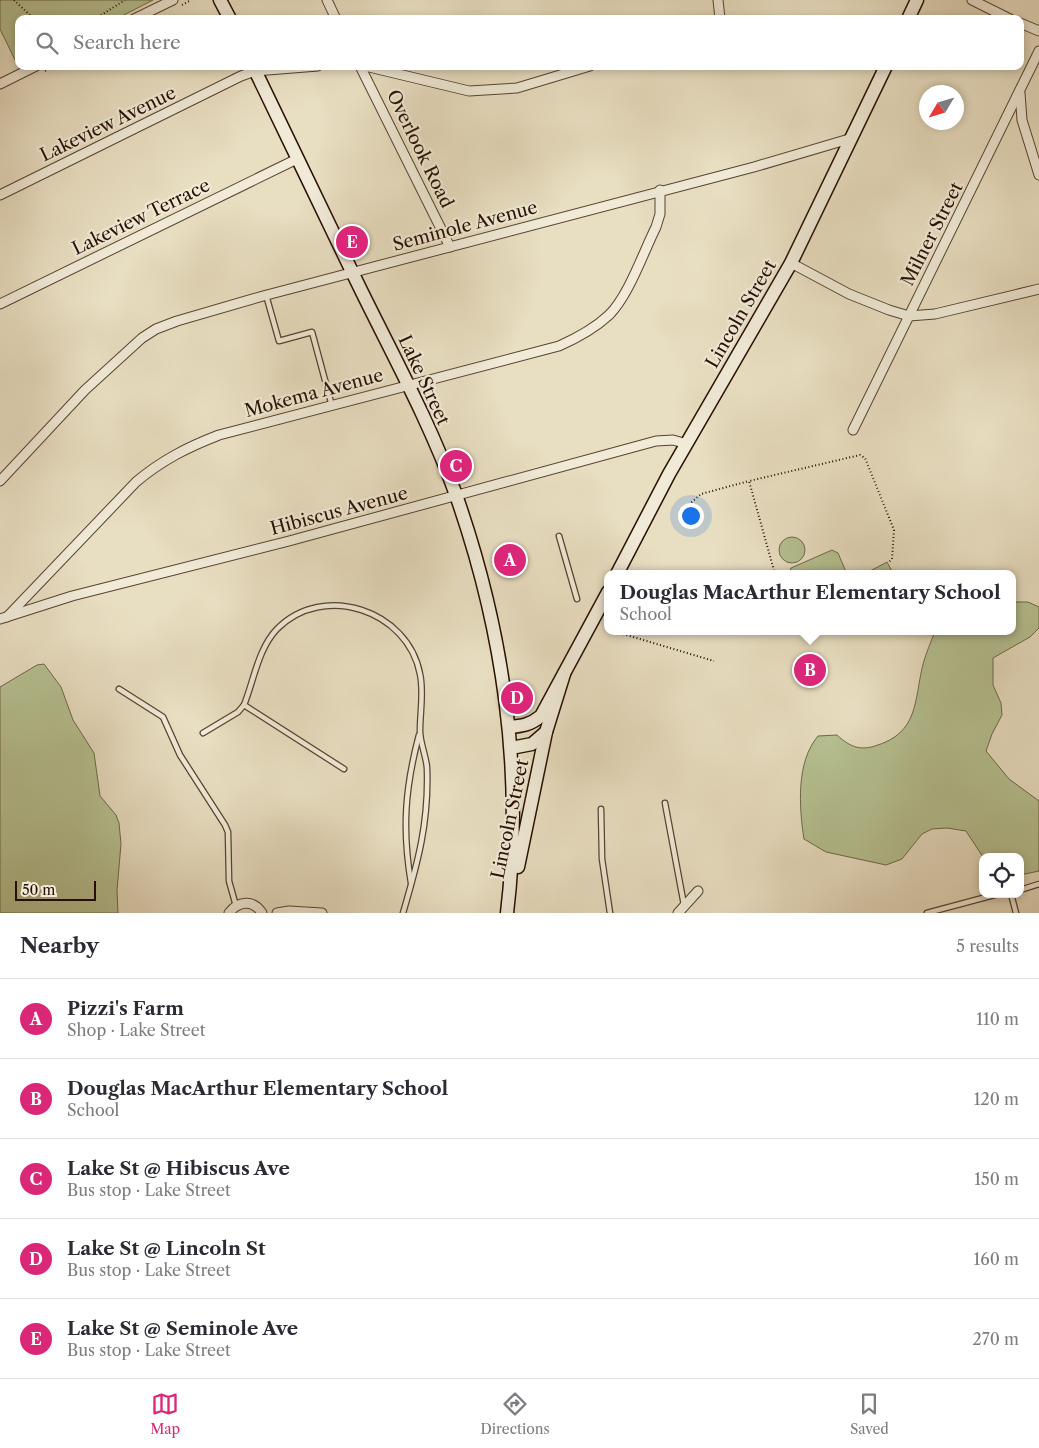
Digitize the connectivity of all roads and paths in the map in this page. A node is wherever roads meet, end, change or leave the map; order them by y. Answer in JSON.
{"nodes":[{"id":1,"x":14,"y":0,"type":"edge"},
{"id":2,"x":126,"y":0,"type":"edge"},
{"id":3,"x":173,"y":0,"type":"edge"},
{"id":4,"x":220,"y":0,"type":"edge"},
{"id":5,"x":327,"y":0,"type":"edge"},
{"id":6,"x":718,"y":0,"type":"edge"},
{"id":7,"x":917,"y":0,"type":"edge"},
{"id":8,"x":972,"y":0,"type":"edge"},
{"id":9,"x":30,"y":15,"type":"edge"},
{"id":10,"x":102,"y":15,"type":"edge"},
{"id":11,"x":142,"y":15,"type":"edge"},
{"id":12,"x":228,"y":15,"type":"edge"},
{"id":13,"x":334,"y":15,"type":"edge"},
{"id":14,"x":720,"y":15,"type":"edge"},
{"id":15,"x":910,"y":15,"type":"edge"},
{"id":16,"x":1002,"y":15,"type":"edge"},
{"id":17,"x":1024,"y":25,"type":"edge"},
{"id":18,"x":1039,"y":31,"type":"edge"},
{"id":19,"x":1039,"y":51,"type":"edge"},
{"id":20,"x":28,"y":70,"type":"edge"},
{"id":21,"x":252,"y":70,"type":"edge"},
{"id":22,"x":254,"y":70,"type":"edge"},
{"id":23,"x":362,"y":70,"type":"edge"},
{"id":24,"x":382,"y":70,"type":"edge"},
{"id":25,"x":577,"y":70,"type":"edge"},
{"id":26,"x":884,"y":70,"type":"edge"},
{"id":27,"x":0,"y":84,"type":"edge"},
{"id":28,"x":1020,"y":89,"type":"junction"},
{"id":29,"x":849,"y":139,"type":"junction"},
{"id":30,"x":297,"y":159,"type":"junction"},
{"id":31,"x":1039,"y":175,"type":"edge"},
{"id":32,"x":660,"y":190,"type":"junction"},
{"id":33,"x":0,"y":195,"type":"edge"},
{"id":34,"x":450,"y":247,"type":"junction"},
{"id":35,"x":791,"y":263,"type":"junction"},
{"id":36,"x":352,"y":272,"type":"junction"},
{"id":37,"x":1039,"y":289,"type":"edge"},
{"id":38,"x":266,"y":295,"type":"junction"},
{"id":39,"x":0,"y":304,"type":"edge"},
{"id":40,"x":909,"y":316,"type":"junction"},
{"id":41,"x":408,"y":386,"type":"junction"},
{"id":42,"x":332,"y":406,"type":"junction"},
{"id":43,"x":853,"y":430,"type":"dead end"},
{"id":44,"x":687,"y":444,"type":"junction"},
{"id":45,"x":0,"y":481,"type":"edge"},
{"id":46,"x":749,"y":481,"type":"junction"},
{"id":47,"x":456,"y":496,"type":"junction"},
{"id":48,"x":686,"y":507,"type":"dead end"},
{"id":49,"x":559,"y":536,"type":"dead end"},
{"id":50,"x":889,"y":562,"type":"dead end"},
{"id":51,"x":619,"y":570,"type":"edge"},
{"id":52,"x":774,"y":570,"type":"edge"},
{"id":53,"x":577,"y":599,"type":"dead end"},
{"id":54,"x":604,"y":599,"type":"edge"},
{"id":55,"x":4,"y":618,"type":"edge"},
{"id":56,"x":627,"y":635,"type":"edge"},
{"id":57,"x":714,"y":660,"type":"dead end"},
{"id":58,"x":564,"y":674,"type":"junction"},
{"id":59,"x":119,"y":689,"type":"dead end"},
{"id":60,"x":244,"y":705,"type":"junction"},
{"id":61,"x":509,"y":727,"type":"junction"},
{"id":62,"x":546,"y":732,"type":"junction"},
{"id":63,"x":203,"y":733,"type":"dead end"},
{"id":64,"x":420,"y":733,"type":"junction"},
{"id":65,"x":511,"y":748,"type":"junction"},
{"id":66,"x":344,"y":769,"type":"dead end"},
{"id":67,"x":665,"y":803,"type":"dead end"},
{"id":68,"x":601,"y":809,"type":"dead end"},
{"id":69,"x":411,"y":884,"type":"junction"},
{"id":70,"x":1039,"y":884,"type":"edge"},
{"id":71,"x":1024,"y":889,"type":"edge"},
{"id":72,"x":698,"y":891,"type":"dead end"},
{"id":73,"x":983,"y":898,"type":"edge"},
{"id":74,"x":1012,"y":898,"type":"edge"},
{"id":75,"x":232,"y":909,"type":"edge"},
{"id":76,"x":681,"y":910,"type":"edge"},
{"id":77,"x":262,"y":913,"type":"edge"},
{"id":78,"x":277,"y":913,"type":"edge"},
{"id":79,"x":322,"y":913,"type":"edge"},
{"id":80,"x":402,"y":913,"type":"edge"},
{"id":81,"x":507,"y":913,"type":"edge"},
{"id":82,"x":610,"y":913,"type":"edge"},
{"id":83,"x":927,"y":913,"type":"edge"},
{"id":84,"x":1016,"y":913,"type":"edge"}],
"edges":[{"from":1,"to":9,"type":"path"},
{"from":2,"to":10,"type":"path"},
{"from":3,"to":11,"type":"street"},
{"from":4,"to":12,"type":"street"},
{"from":5,"to":13,"type":"street"},
{"from":6,"to":14,"type":"street"},
{"from":7,"to":15,"type":"street"},
{"from":8,"to":16,"type":"street"},
{"from":17,"to":18,"type":"street"},
{"from":19,"to":28,"type":"street","name":"Milner Street"},
{"from":20,"to":27,"type":"street"},
{"from":21,"to":33,"type":"street","name":"Lakeview Avenue"},
{"from":22,"to":30,"type":"street","name":"Lake Street"},
{"from":23,"to":34,"type":"street","name":"Overlook Road"},
{"from":24,"to":25,"type":"street"},
{"from":26,"to":29,"type":"street","name":"Lincoln Street"},
{"from":28,"to":31,"type":"street"},
{"from":28,"to":40,"type":"street","name":"Milner Street"},
{"from":29,"to":32,"type":"street","name":"Seminole Avenue"},
{"from":29,"to":35,"type":"street","name":"Lincoln Street"},
{"from":30,"to":36,"type":"street","name":"Lake Street"},
{"from":30,"to":39,"type":"street","name":"Lakeview Terrace"},
{"from":32,"to":34,"type":"street","name":"Seminole Avenue"},
{"from":32,"to":41,"type":"street","name":"Mokema Avenue"},
{"from":34,"to":36,"type":"street","name":"Seminole Avenue"},
{"from":35,"to":40,"type":"street"},
{"from":35,"to":44,"type":"street","name":"Lincoln Street"},
{"from":36,"to":38,"type":"street","name":"Seminole Avenue"},
{"from":36,"to":41,"type":"street","name":"Lake Street"},
{"from":37,"to":40,"type":"street"},
{"from":38,"to":42,"type":"lane"},
{"from":38,"to":45,"type":"street","name":"Seminole Avenue"},
{"from":40,"to":43,"type":"street","name":"Milner Street"},
{"from":41,"to":42,"type":"street","name":"Mokema Avenue"},
{"from":41,"to":47,"type":"street","name":"Lake Street"},
{"from":42,"to":55,"type":"street","name":"Mokema Avenue"},
{"from":44,"to":47,"type":"street","name":"Hibiscus Avenue"},
{"from":44,"to":51,"type":"street","name":"Lincoln Street"},
{"from":46,"to":48,"type":"path"},
{"from":46,"to":50,"type":"path"},
{"from":46,"to":52,"type":"path"},
{"from":47,"to":55,"type":"street","name":"Hibiscus Avenue"},
{"from":47,"to":61,"type":"street","name":"Lake Street"},
{"from":49,"to":53,"type":"lane"},
{"from":54,"to":58,"type":"street","name":"Lincoln Street"},
{"from":56,"to":57,"type":"path"},
{"from":58,"to":61,"type":"street","name":"Lincoln Street"},
{"from":58,"to":62,"type":"street","name":"Lincoln Street"},
{"from":59,"to":75,"type":"lane"},
{"from":60,"to":63,"type":"lane"},
{"from":60,"to":64,"type":"lane"},
{"from":60,"to":66,"type":"lane"},
{"from":61,"to":65,"type":"street","name":"Lincoln Street"},
{"from":62,"to":65,"type":"street","name":"Lincoln Street"},
{"from":62,"to":81,"type":"street","name":"Lincoln Street"},
{"from":64,"to":69,"type":"lane"},
{"from":64,"to":69,"type":"lane"},
{"from":65,"to":81,"type":"street","name":"Lincoln Street"},
{"from":67,"to":76,"type":"lane"},
{"from":68,"to":82,"type":"lane"},
{"from":69,"to":80,"type":"lane"},
{"from":70,"to":71,"type":"lane"},
{"from":72,"to":76,"type":"street"},
{"from":73,"to":83,"type":"lane"},
{"from":74,"to":84,"type":"lane"},
{"from":75,"to":77,"type":"street"},
{"from":78,"to":79,"type":"street"}]}
